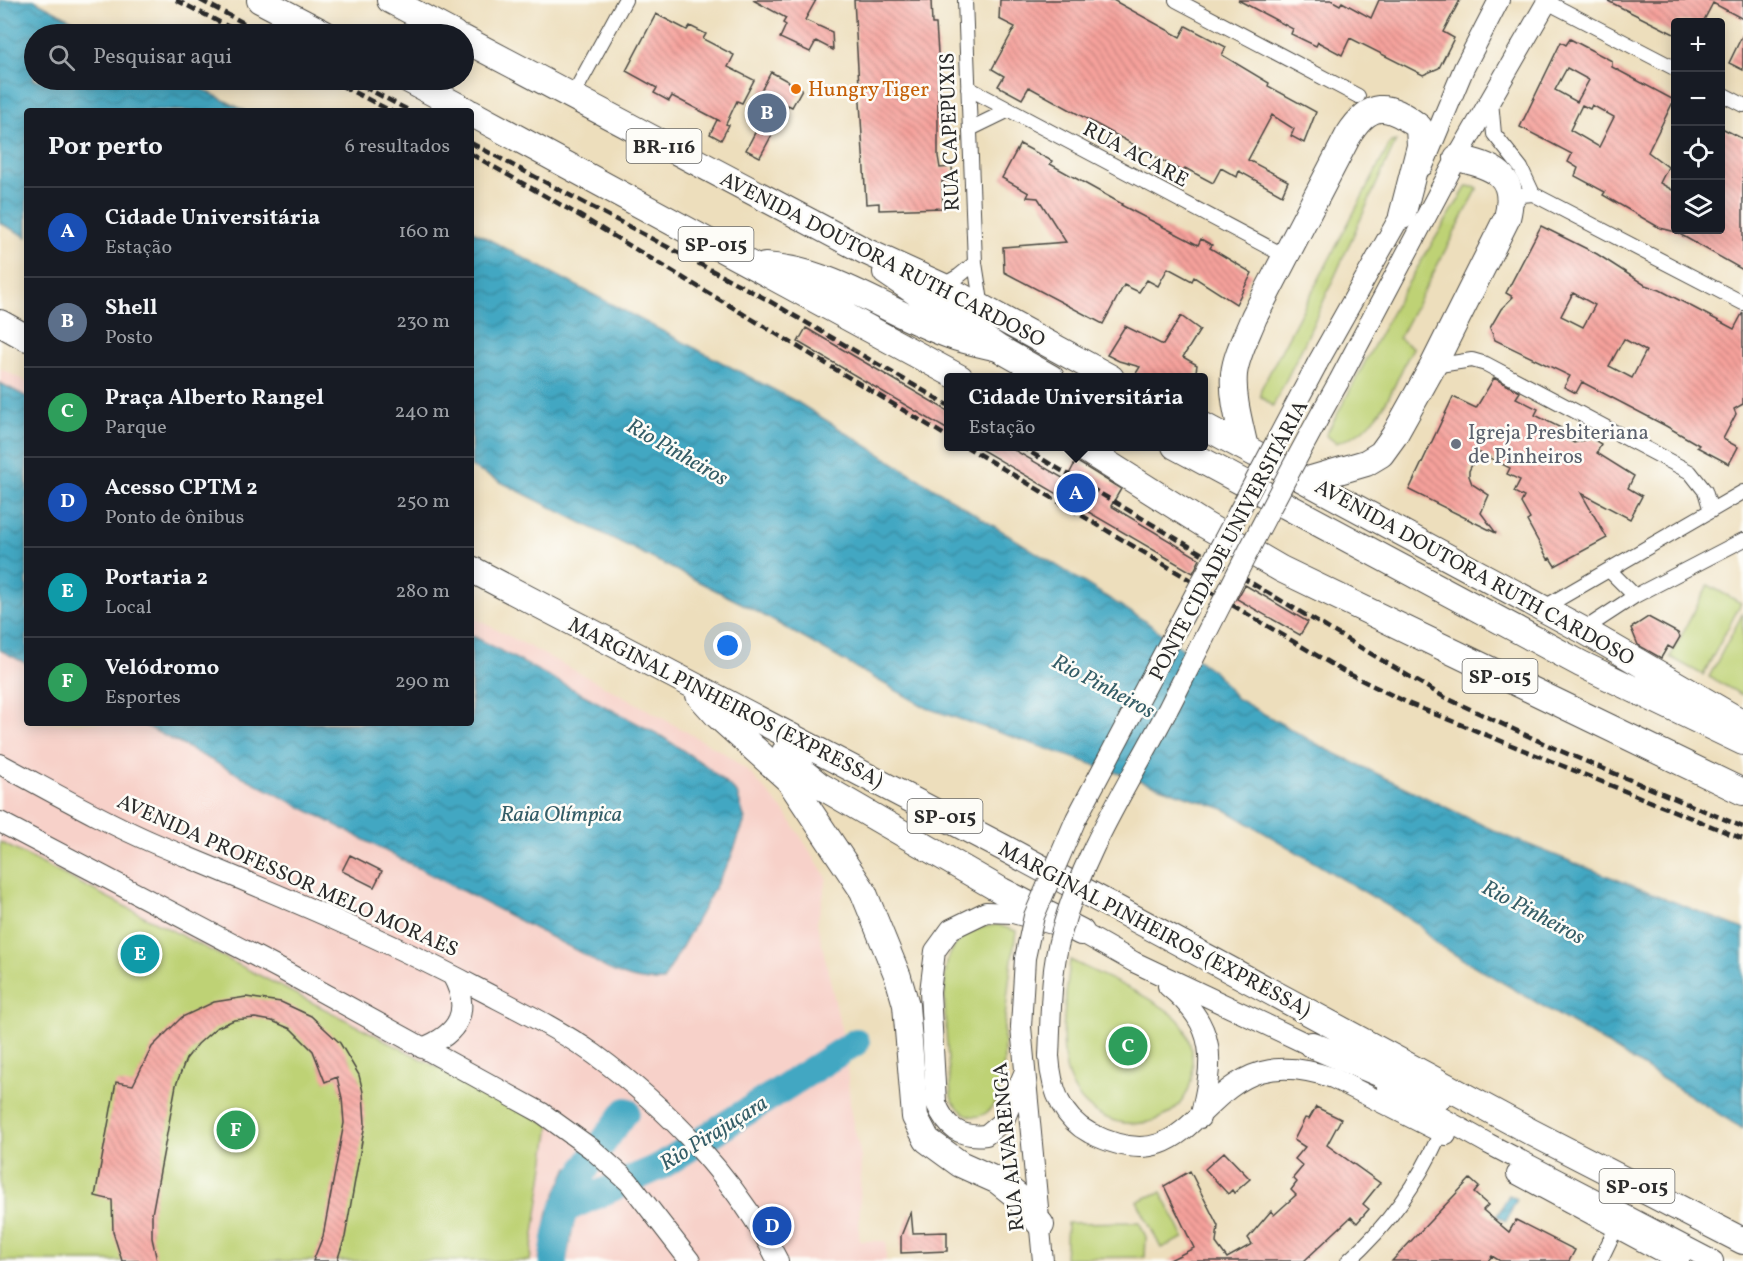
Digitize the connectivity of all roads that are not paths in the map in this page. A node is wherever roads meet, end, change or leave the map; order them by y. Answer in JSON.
{"nodes":[{"id":1,"x":260,"y":0,"type":"edge"},
{"id":2,"x":390,"y":0,"type":"edge"},
{"id":3,"x":626,"y":0,"type":"edge"},
{"id":4,"x":965,"y":0,"type":"edge"},
{"id":5,"x":1176,"y":0,"type":"edge"},
{"id":6,"x":1499,"y":0,"type":"edge"},
{"id":7,"x":1548,"y":1,"type":"edge"},
{"id":8,"x":306,"y":24,"type":"edge"},
{"id":9,"x":435,"y":24,"type":"edge"},
{"id":10,"x":474,"y":44,"type":"edge"},
{"id":11,"x":1671,"y":66,"type":"edge"},
{"id":12,"x":968,"y":88,"type":"junction"},
{"id":13,"x":428,"y":90,"type":"edge"},
{"id":14,"x":1358,"y":96,"type":"dead end"},
{"id":15,"x":1725,"y":96,"type":"edge"},
{"id":16,"x":572,"y":98,"type":"junction"},
{"id":17,"x":1491,"y":101,"type":"junction"},
{"id":18,"x":1743,"y":105,"type":"edge"},
{"id":19,"x":462,"y":108,"type":"edge"},
{"id":20,"x":1006,"y":111,"type":"junction"},
{"id":21,"x":474,"y":115,"type":"edge"},
{"id":22,"x":970,"y":129,"type":"junction"},
{"id":23,"x":1457,"y":158,"type":"junction"},
{"id":24,"x":1533,"y":194,"type":"junction"},
{"id":25,"x":1510,"y":208,"type":"junction"},
{"id":26,"x":1402,"y":216,"type":"junction"},
{"id":27,"x":865,"y":251,"type":"junction"},
{"id":28,"x":1285,"y":256,"type":"junction"},
{"id":29,"x":975,"y":263,"type":"junction"},
{"id":30,"x":754,"y":265,"type":"junction"},
{"id":31,"x":942,"y":285,"type":"junction"},
{"id":32,"x":1743,"y":303,"type":"edge"},
{"id":33,"x":982,"y":308,"type":"junction"},
{"id":34,"x":0,"y":323,"type":"edge"},
{"id":35,"x":24,"y":336,"type":"edge"},
{"id":36,"x":998,"y":348,"type":"junction"},
{"id":37,"x":1433,"y":366,"type":"junction"},
{"id":38,"x":951,"y":373,"type":"edge"},
{"id":39,"x":1042,"y":373,"type":"edge"},
{"id":40,"x":1102,"y":373,"type":"edge"},
{"id":41,"x":1208,"y":429,"type":"edge"},
{"id":42,"x":1245,"y":448,"type":"junction"},
{"id":43,"x":1086,"y":451,"type":"edge"},
{"id":44,"x":1182,"y":451,"type":"edge"},
{"id":45,"x":1308,"y":480,"type":"junction"},
{"id":46,"x":1743,"y":492,"type":"edge"},
{"id":47,"x":1711,"y":511,"type":"junction"},
{"id":48,"x":1743,"y":540,"type":"edge"},
{"id":49,"x":474,"y":571,"type":"edge"},
{"id":50,"x":1610,"y":571,"type":"junction"},
{"id":51,"x":1635,"y":596,"type":"junction"},
{"id":52,"x":1543,"y":608,"type":"junction"},
{"id":53,"x":1583,"y":630,"type":"junction"},
{"id":54,"x":689,"y":684,"type":"junction"},
{"id":55,"x":769,"y":723,"type":"junction"},
{"id":56,"x":1743,"y":723,"type":"edge"},
{"id":57,"x":1743,"y":742,"type":"edge"},
{"id":58,"x":0,"y":764,"type":"edge"},
{"id":59,"x":1743,"y":792,"type":"edge"},
{"id":60,"x":0,"y":822,"type":"edge"},
{"id":61,"x":1081,"y":932,"type":"junction"},
{"id":62,"x":1134,"y":962,"type":"junction"},
{"id":63,"x":452,"y":975,"type":"junction"},
{"id":64,"x":1020,"y":1027,"type":"joint"},
{"id":65,"x":1312,"y":1046,"type":"junction"},
{"id":66,"x":422,"y":1048,"type":"junction"},
{"id":67,"x":1025,"y":1071,"type":"junction"},
{"id":68,"x":1200,"y":1118,"type":"junction"},
{"id":69,"x":1441,"y":1132,"type":"junction"},
{"id":70,"x":1531,"y":1132,"type":"junction"},
{"id":71,"x":1041,"y":1225,"type":"junction"},
{"id":72,"x":1616,"y":1228,"type":"junction"},
{"id":73,"x":1743,"y":1241,"type":"edge"},
{"id":74,"x":690,"y":1261,"type":"edge"},
{"id":75,"x":778,"y":1261,"type":"edge"},
{"id":76,"x":1043,"y":1261,"type":"edge"},
{"id":77,"x":1348,"y":1261,"type":"edge"},
{"id":78,"x":1600,"y":1261,"type":"edge"},
{"id":79,"x":1678,"y":1261,"type":"edge"},
{"id":80,"x":1713,"y":1261,"type":"edge"}],
"edges":[{"from":1,"to":8,"type":"highway"},
{"from":2,"to":9,"type":"highway"},
{"from":3,"to":16,"type":"street"},
{"from":4,"to":12,"type":"street","name":"RUA CAPEPUXIS"},
{"from":5,"to":14,"type":"street"},
{"from":6,"to":26,"type":"main road","name":"PONTE CIDADE UNIVERSITÁRIA"},
{"from":7,"to":11,"type":"street"},
{"from":7,"to":17,"type":"main road","name":"PONTE CIDADE UNIVERSITÁRIA"},
{"from":10,"to":16,"type":"highway","name":"AVENIDA DOUTORA RUTH CARDOSO","number":"BR-116"},
{"from":12,"to":20,"type":"street","name":"RUA ACARE"},
{"from":12,"to":22,"type":"street","name":"RUA CAPEPUXIS"},
{"from":13,"to":19,"type":"highway","number":"SP-015"},
{"from":15,"to":18,"type":"street"},
{"from":16,"to":27,"type":"highway","name":"AVENIDA DOUTORA RUTH CARDOSO","number":"BR-116"},
{"from":17,"to":23,"type":"main road","name":"PONTE CIDADE UNIVERSITÁRIA"},
{"from":17,"to":24,"type":"street"},
{"from":20,"to":22,"type":"street"},
{"from":20,"to":28,"type":"street","name":"RUA ACARE"},
{"from":21,"to":30,"type":"highway","number":"SP-015"},
{"from":22,"to":29,"type":"street","name":"RUA CAPEPUXIS"},
{"from":23,"to":25,"type":"highway"},
{"from":23,"to":68,"type":"main road","name":"PONTE CIDADE UNIVERSITÁRIA","bridge":true},
{"from":24,"to":25,"type":"street"},
{"from":24,"to":32,"type":"street"},
{"from":25,"to":37,"type":"highway"},
{"from":26,"to":28,"type":"highway"},
{"from":26,"to":64,"type":"main road","name":"PONTE CIDADE UNIVERSITÁRIA","bridge":true},
{"from":27,"to":31,"type":"highway","name":"AVENIDA DOUTORA RUTH CARDOSO","number":"BR-116"},
{"from":27,"to":36,"type":"highway"},
{"from":28,"to":42,"type":"highway"},
{"from":29,"to":31,"type":"street"},
{"from":29,"to":33,"type":"street","name":"RUA CAPEPUXIS"},
{"from":30,"to":36,"type":"highway"},
{"from":30,"to":38,"type":"highway","number":"SP-015"},
{"from":31,"to":33,"type":"highway","name":"AVENIDA DOUTORA RUTH CARDOSO","number":"BR-116"},
{"from":33,"to":40,"type":"highway","name":"AVENIDA DOUTORA RUTH CARDOSO","number":"BR-116"},
{"from":34,"to":35,"type":"highway"},
{"from":36,"to":39,"type":"highway"},
{"from":37,"to":45,"type":"highway"},
{"from":37,"to":47,"type":"street"},
{"from":41,"to":42,"type":"highway","name":"AVENIDA DOUTORA RUTH CARDOSO"},
{"from":42,"to":45,"type":"highway","name":"AVENIDA DOUTORA RUTH CARDOSO"},
{"from":43,"to":59,"type":"highway","number":"SP-015"},
{"from":44,"to":57,"type":"highway"},
{"from":45,"to":52,"type":"highway","name":"AVENIDA DOUTORA RUTH CARDOSO"},
{"from":46,"to":47,"type":"street"},
{"from":47,"to":50,"type":"street"},
{"from":48,"to":51,"type":"street"},
{"from":49,"to":54,"type":"highway","name":"MARGINAL PINHEIROS (EXPRESSA)","number":"SP-015"},
{"from":50,"to":51,"type":"street"},
{"from":50,"to":52,"type":"street"},
{"from":51,"to":53,"type":"street"},
{"from":52,"to":53,"type":"highway","name":"AVENIDA DOUTORA RUTH CARDOSO"},
{"from":53,"to":56,"type":"highway","name":"AVENIDA DOUTORA RUTH CARDOSO"},
{"from":54,"to":55,"type":"highway","name":"MARGINAL PINHEIROS (EXPRESSA)","number":"SP-015"},
{"from":54,"to":71,"type":"highway"},
{"from":55,"to":61,"type":"highway"},
{"from":55,"to":70,"type":"highway","name":"MARGINAL PINHEIROS (EXPRESSA)","number":"SP-015"},
{"from":58,"to":63,"type":"main road","name":"AVENIDA PROFESSOR MELO MORAES"},
{"from":60,"to":66,"type":"main road"},
{"from":61,"to":62,"type":"main road"},
{"from":61,"to":67,"type":"main road"},
{"from":62,"to":65,"type":"main road"},
{"from":62,"to":68,"type":"main road"},
{"from":63,"to":66,"type":"main road"},
{"from":63,"to":75,"type":"main road","name":"AVENIDA PROFESSOR MELO MORAES"},
{"from":64,"to":67,"type":"main road","name":"RUA ALVARENGA"},
{"from":65,"to":70,"type":"highway"},
{"from":65,"to":80,"type":"main road"},
{"from":66,"to":74,"type":"main road"},
{"from":67,"to":71,"type":"main road","name":"RUA ALVARENGA"},
{"from":68,"to":69,"type":"main road","name":"PONTE CIDADE UNIVERSITÁRIA"},
{"from":69,"to":72,"type":"main road","name":"PONTE CIDADE UNIVERSITÁRIA"},
{"from":69,"to":77,"type":"street"},
{"from":70,"to":73,"type":"highway","name":"MARGINAL PINHEIROS (EXPRESSA)","number":"SP-015"},
{"from":71,"to":76,"type":"main road","name":"RUA ALVARENGA"},
{"from":72,"to":78,"type":"street"},
{"from":72,"to":79,"type":"main road","name":"PONTE CIDADE UNIVERSITÁRIA"}]}
